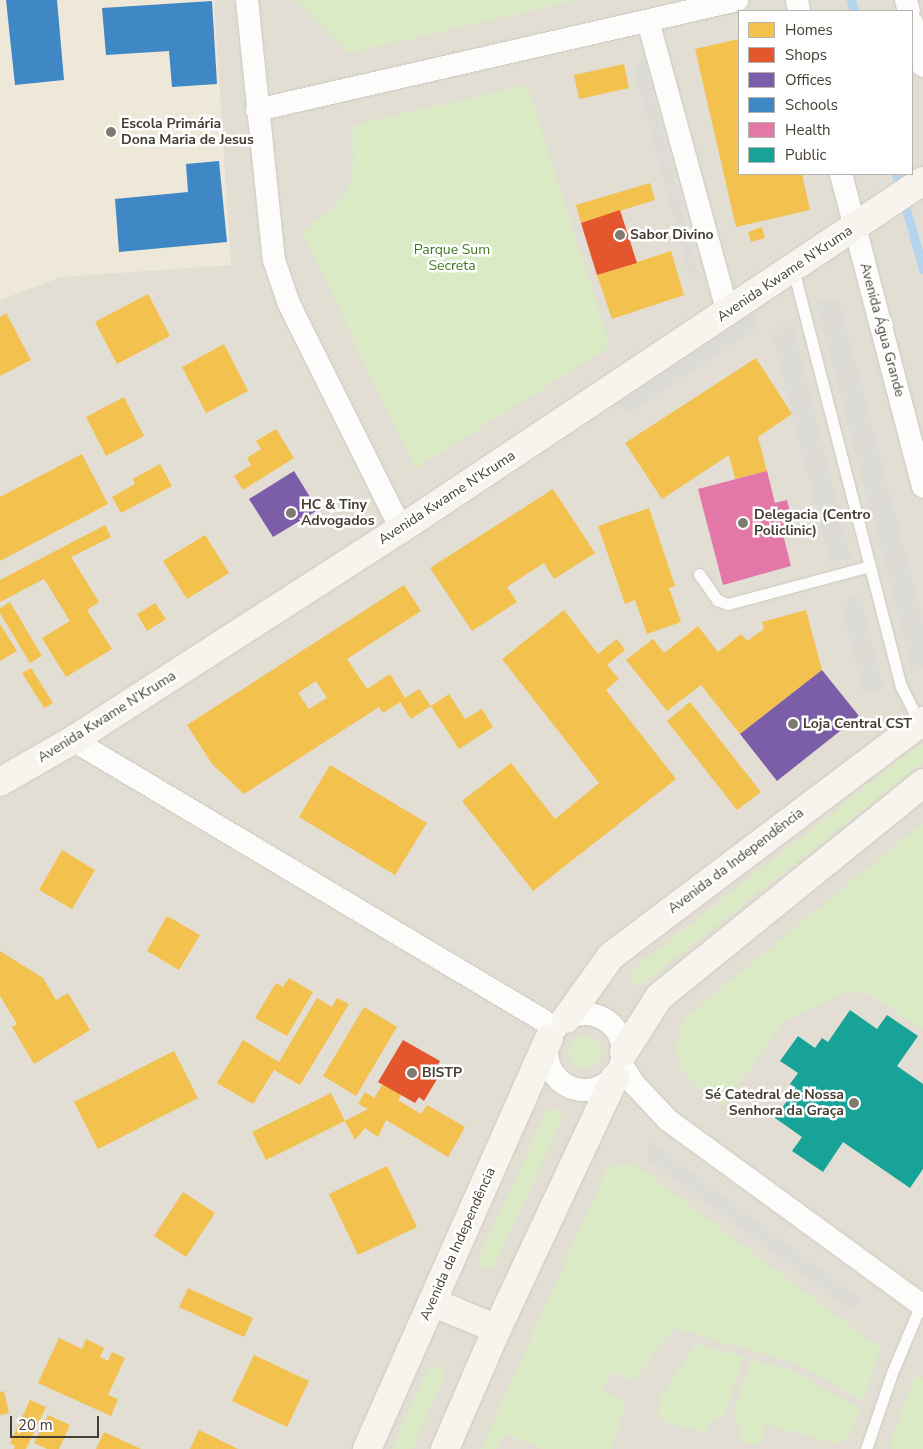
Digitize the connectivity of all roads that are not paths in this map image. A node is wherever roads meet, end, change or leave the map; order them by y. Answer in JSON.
{"nodes":[{"id":1,"x":247,"y":0,"type":"edge"},
{"id":2,"x":738,"y":0,"type":"edge"},
{"id":3,"x":648,"y":21,"type":"junction"},
{"id":4,"x":913,"y":27,"type":"edge"},
{"id":5,"x":923,"y":66,"type":"edge"},
{"id":6,"x":257,"y":110,"type":"junction"},
{"id":7,"x":841,"y":175,"type":"edge"},
{"id":8,"x":923,"y":182,"type":"edge"},
{"id":9,"x":854,"y":226,"type":"junction"},
{"id":10,"x":792,"y":269,"type":"junction"},
{"id":11,"x":728,"y":313,"type":"junction"},
{"id":12,"x":923,"y":486,"type":"edge"},
{"id":13,"x":401,"y":529,"type":"junction"},
{"id":14,"x":870,"y":566,"type":"junction"},
{"id":15,"x":699,"y":574,"type":"dead end"},
{"id":16,"x":921,"y":721,"type":"edge"},
{"id":17,"x":73,"y":740,"type":"junction"},
{"id":18,"x":0,"y":782,"type":"edge"},
{"id":19,"x":923,"y":783,"type":"edge"},
{"id":20,"x":557,"y":1029,"type":"junction"},
{"id":21,"x":620,"y":1065,"type":"junction"},
{"id":22,"x":432,"y":1302,"type":"junction"},
{"id":23,"x":922,"y":1305,"type":"edge"},
{"id":24,"x":497,"y":1329,"type":"junction"},
{"id":25,"x":367,"y":1449,"type":"edge"},
{"id":26,"x":445,"y":1449,"type":"edge"},
{"id":27,"x":866,"y":1449,"type":"edge"}],
"edges":[{"from":1,"to":6,"type":"street"},
{"from":2,"to":3,"type":"street"},
{"from":3,"to":6,"type":"street"},
{"from":3,"to":11,"type":"street"},
{"from":4,"to":5,"type":"street"},
{"from":6,"to":13,"type":"street"},
{"from":7,"to":9,"type":"street","name":"Avenida Água Grande"},
{"from":8,"to":9,"type":"street","name":"Avenida Kwame N’Kruma"},
{"from":9,"to":10,"type":"street","name":"Avenida Kwame N’Kruma"},
{"from":9,"to":12,"type":"street","name":"Avenida Água Grande"},
{"from":10,"to":11,"type":"street","name":"Avenida Kwame N’Kruma"},
{"from":10,"to":14,"type":"lane"},
{"from":11,"to":13,"type":"street","name":"Avenida Kwame N’Kruma"},
{"from":13,"to":17,"type":"street","name":"Avenida Kwame N’Kruma"},
{"from":14,"to":15,"type":"lane"},
{"from":14,"to":16,"type":"lane"},
{"from":16,"to":20,"type":"street","name":"Avenida da Independência"},
{"from":17,"to":18,"type":"street","name":"Avenida Kwame N’Kruma"},
{"from":17,"to":20,"type":"street"},
{"from":19,"to":21,"type":"street"},
{"from":20,"to":21,"type":"street"},
{"from":20,"to":21,"type":"street"},
{"from":20,"to":22,"type":"street","name":"Avenida da Independência"},
{"from":21,"to":23,"type":"street"},
{"from":21,"to":24,"type":"street"},
{"from":22,"to":24,"type":"street"},
{"from":22,"to":25,"type":"street","name":"Avenida da Independência"},
{"from":23,"to":27,"type":"lane"},
{"from":24,"to":26,"type":"street"}]}
